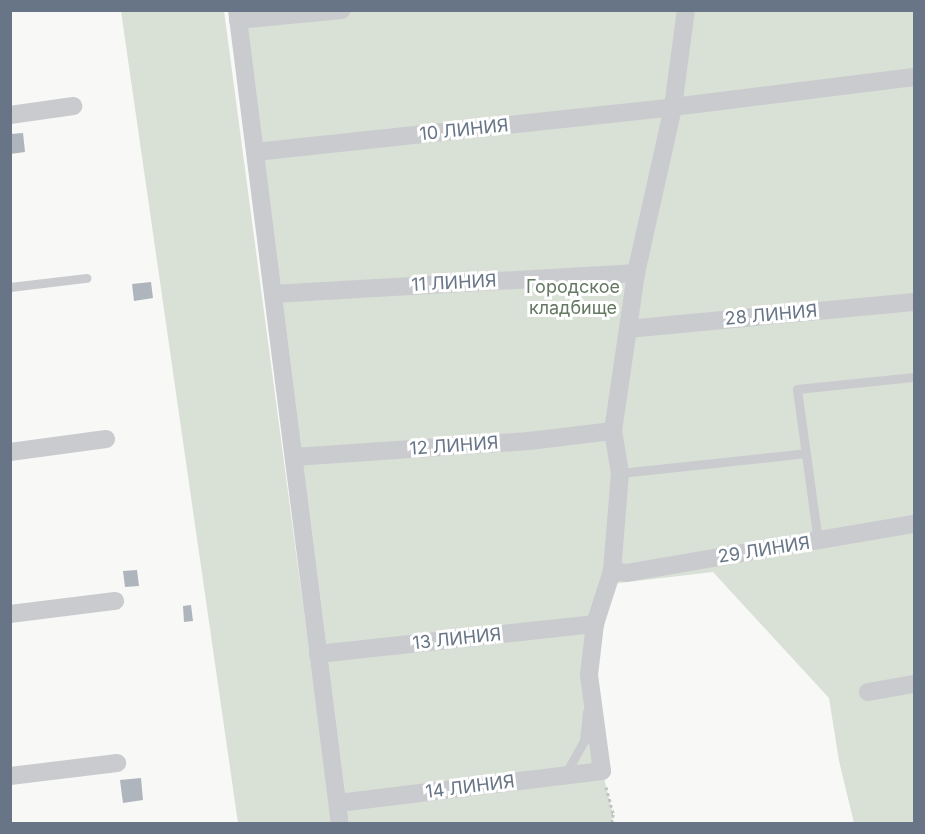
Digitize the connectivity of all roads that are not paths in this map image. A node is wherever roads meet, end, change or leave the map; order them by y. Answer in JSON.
{"nodes":[{"id":1,"x":342,"y":10,"type":"edge"},
{"id":2,"x":686,"y":10,"type":"edge"},
{"id":3,"x":238,"y":15,"type":"edge"},
{"id":4,"x":915,"y":77,"type":"edge"},
{"id":5,"x":73,"y":106,"type":"dead end"},
{"id":6,"x":673,"y":107,"type":"junction"},
{"id":7,"x":10,"y":115,"type":"edge"},
{"id":8,"x":255,"y":152,"type":"junction"},
{"id":9,"x":636,"y":273,"type":"junction"},
{"id":10,"x":86,"y":278,"type":"dead end"},
{"id":11,"x":10,"y":287,"type":"edge"},
{"id":12,"x":273,"y":294,"type":"junction"},
{"id":13,"x":915,"y":302,"type":"edge"},
{"id":14,"x":628,"y":329,"type":"junction"},
{"id":15,"x":915,"y":377,"type":"edge"},
{"id":16,"x":613,"y":431,"type":"junction"},
{"id":17,"x":106,"y":439,"type":"dead end"},
{"id":18,"x":10,"y":452,"type":"edge"},
{"id":19,"x":806,"y":453,"type":"junction"},
{"id":20,"x":294,"y":457,"type":"junction"},
{"id":21,"x":620,"y":472,"type":"junction"},
{"id":22,"x":915,"y":524,"type":"edge"},
{"id":23,"x":818,"y":541,"type":"junction"},
{"id":24,"x":612,"y":571,"type":"junction"},
{"id":25,"x":115,"y":601,"type":"dead end"},
{"id":26,"x":10,"y":614,"type":"edge"},
{"id":27,"x":596,"y":624,"type":"junction"},
{"id":28,"x":318,"y":654,"type":"junction"},
{"id":29,"x":590,"y":675,"type":"junction"},
{"id":30,"x":915,"y":684,"type":"edge"},
{"id":31,"x":868,"y":692,"type":"dead end"},
{"id":32,"x":117,"y":763,"type":"dead end"},
{"id":33,"x":565,"y":775,"type":"junction"},
{"id":34,"x":10,"y":776,"type":"edge"},
{"id":35,"x":338,"y":803,"type":"junction"},
{"id":36,"x":340,"y":824,"type":"edge"}],
"edges":[{"from":1,"to":3,"type":"street"},
{"from":2,"to":6,"type":"street"},
{"from":3,"to":8,"type":"street"},
{"from":4,"to":6,"type":"street","name":"10 ЛИНИЯ"},
{"from":5,"to":7,"type":"street"},
{"from":6,"to":8,"type":"street","name":"10 ЛИНИЯ"},
{"from":6,"to":9,"type":"street"},
{"from":8,"to":12,"type":"street"},
{"from":9,"to":12,"type":"street","name":"11 ЛИНИЯ"},
{"from":9,"to":14,"type":"street"},
{"from":10,"to":11,"type":"lane"},
{"from":12,"to":20,"type":"street"},
{"from":13,"to":14,"type":"street","name":"28 ЛИНИЯ"},
{"from":14,"to":16,"type":"street"},
{"from":15,"to":19,"type":"lane"},
{"from":16,"to":20,"type":"street","name":"12 ЛИНИЯ"},
{"from":16,"to":21,"type":"street"},
{"from":17,"to":18,"type":"street"},
{"from":19,"to":21,"type":"lane"},
{"from":19,"to":23,"type":"lane"},
{"from":20,"to":28,"type":"street"},
{"from":21,"to":24,"type":"street"},
{"from":22,"to":23,"type":"street","name":"29 ЛИНИЯ"},
{"from":23,"to":24,"type":"street","name":"29 ЛИНИЯ"},
{"from":24,"to":27,"type":"street"},
{"from":25,"to":26,"type":"street"},
{"from":27,"to":28,"type":"street","name":"13 ЛИНИЯ"},
{"from":27,"to":29,"type":"street"},
{"from":28,"to":35,"type":"street"},
{"from":29,"to":33,"type":"lane"},
{"from":29,"to":33,"type":"street","name":"14 ЛИНИЯ"},
{"from":30,"to":31,"type":"street"},
{"from":32,"to":34,"type":"street"},
{"from":33,"to":35,"type":"street","name":"14 ЛИНИЯ"},
{"from":35,"to":36,"type":"street"}]}
